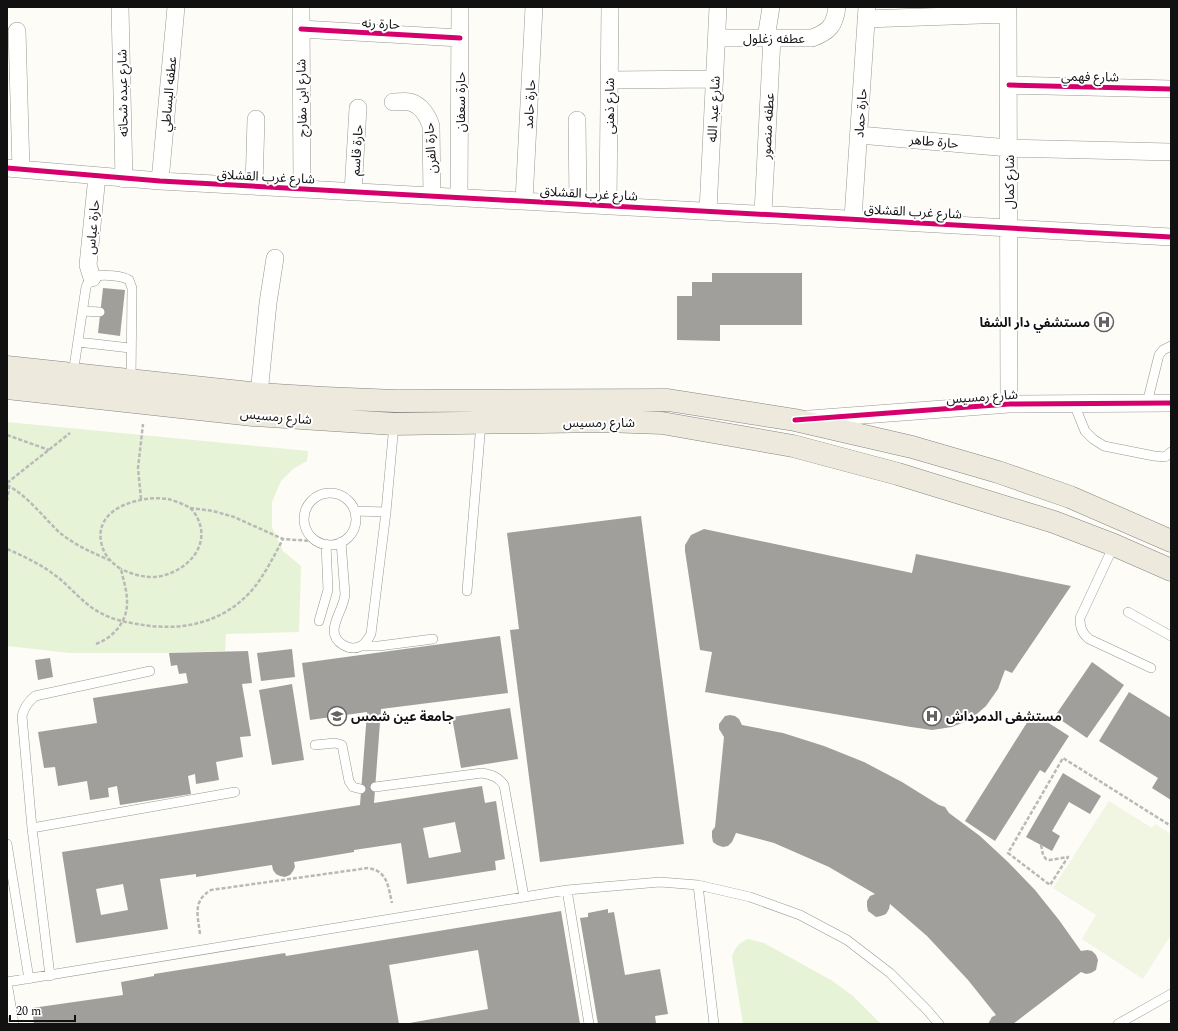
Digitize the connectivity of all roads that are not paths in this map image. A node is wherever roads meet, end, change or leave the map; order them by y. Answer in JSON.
{"nodes":[{"id":1,"x":122,"y":7,"type":"edge"},
{"id":2,"x":176,"y":7,"type":"edge"},
{"id":3,"x":301,"y":7,"type":"edge"},
{"id":4,"x":460,"y":7,"type":"edge"},
{"id":5,"x":534,"y":7,"type":"edge"},
{"id":6,"x":610,"y":7,"type":"edge"},
{"id":7,"x":718,"y":7,"type":"edge"},
{"id":8,"x":771,"y":7,"type":"edge"},
{"id":9,"x":836,"y":7,"type":"edge"},
{"id":10,"x":954,"y":11,"type":"edge"},
{"id":11,"x":1008,"y":11,"type":"edge"},
{"id":12,"x":866,"y":13,"type":"edge"},
{"id":13,"x":301,"y":29,"type":"junction"},
{"id":14,"x":16,"y":31,"type":"dead end"},
{"id":15,"x":460,"y":38,"type":"junction"},
{"id":16,"x":717,"y":38,"type":"junction"},
{"id":17,"x":769,"y":38,"type":"junction"},
{"id":18,"x":715,"y":79,"type":"junction"},
{"id":19,"x":609,"y":80,"type":"junction"},
{"id":20,"x":1008,"y":85,"type":"junction"},
{"id":21,"x":1171,"y":89,"type":"edge"},
{"id":22,"x":393,"y":102,"type":"dead end"},
{"id":23,"x":358,"y":108,"type":"dead end"},
{"id":24,"x":256,"y":118,"type":"dead end"},
{"id":25,"x":578,"y":120,"type":"dead end"},
{"id":26,"x":859,"y":135,"type":"junction"},
{"id":27,"x":1009,"y":148,"type":"junction"},
{"id":28,"x":1171,"y":152,"type":"edge"},
{"id":29,"x":14,"y":169,"type":"edge"},
{"id":30,"x":96,"y":176,"type":"junction"},
{"id":31,"x":124,"y":179,"type":"junction"},
{"id":32,"x":160,"y":181,"type":"junction"},
{"id":33,"x":254,"y":186,"type":"junction"},
{"id":34,"x":302,"y":189,"type":"junction"},
{"id":35,"x":353,"y":192,"type":"junction"},
{"id":36,"x":432,"y":196,"type":"junction"},
{"id":37,"x":459,"y":197,"type":"junction"},
{"id":38,"x":524,"y":201,"type":"junction"},
{"id":39,"x":578,"y":203,"type":"junction"},
{"id":40,"x":608,"y":205,"type":"junction"},
{"id":41,"x":708,"y":210,"type":"junction"},
{"id":42,"x":763,"y":213,"type":"junction"},
{"id":43,"x":853,"y":218,"type":"junction"},
{"id":44,"x":1009,"y":228,"type":"junction"},
{"id":45,"x":1171,"y":237,"type":"edge"},
{"id":46,"x":276,"y":258,"type":"dead end"},
{"id":47,"x":92,"y":278,"type":"junction"},
{"id":48,"x":82,"y":311,"type":"junction"},
{"id":49,"x":100,"y":312,"type":"dead end"},
{"id":50,"x":78,"y":342,"type":"junction"},
{"id":51,"x":1171,"y":346,"type":"edge"},
{"id":52,"x":130,"y":348,"type":"junction"},
{"id":53,"x":7,"y":367,"type":"edge"},
{"id":54,"x":73,"y":374,"type":"junction"},
{"id":55,"x":131,"y":380,"type":"junction"},
{"id":56,"x":7,"y":388,"type":"edge"},
{"id":57,"x":259,"y":394,"type":"junction"},
{"id":58,"x":1147,"y":403,"type":"junction"},
{"id":59,"x":1171,"y":403,"type":"edge"},
{"id":60,"x":1009,"y":404,"type":"junction"},
{"id":61,"x":1074,"y":404,"type":"junction"},
{"id":62,"x":795,"y":420,"type":"junction"},
{"id":63,"x":481,"y":423,"type":"junction"},
{"id":64,"x":394,"y":424,"type":"junction"},
{"id":65,"x":1171,"y":452,"type":"edge"},
{"id":66,"x":355,"y":512,"type":"junction"},
{"id":67,"x":386,"y":512,"type":"junction"},
{"id":68,"x":1171,"y":541,"type":"edge"},
{"id":69,"x":342,"y":542,"type":"junction"},
{"id":70,"x":326,"y":544,"type":"junction"},
{"id":71,"x":1114,"y":545,"type":"junction"},
{"id":72,"x":1171,"y":570,"type":"edge"},
{"id":73,"x":467,"y":591,"type":"dead end"},
{"id":74,"x":1128,"y":612,"type":"dead end"},
{"id":75,"x":319,"y":621,"type":"dead end"},
{"id":76,"x":1171,"y":636,"type":"edge"},
{"id":77,"x":433,"y":639,"type":"dead end"},
{"id":78,"x":362,"y":646,"type":"junction"},
{"id":79,"x":1151,"y":668,"type":"dead end"},
{"id":80,"x":150,"y":671,"type":"dead end"},
{"id":81,"x":315,"y":746,"type":"dead end"},
{"id":82,"x":375,"y":787,"type":"dead end"},
{"id":83,"x":361,"y":789,"type":"dead end"},
{"id":84,"x":234,"y":792,"type":"dead end"},
{"id":85,"x":32,"y":828,"type":"junction"},
{"id":86,"x":7,"y":844,"type":"edge"},
{"id":87,"x":698,"y":885,"type":"junction"},
{"id":88,"x":567,"y":890,"type":"junction"},
{"id":89,"x":524,"y":897,"type":"junction"},
{"id":90,"x":50,"y":976,"type":"junction"},
{"id":91,"x":29,"y":979,"type":"junction"},
{"id":92,"x":7,"y":982,"type":"edge"},
{"id":93,"x":1171,"y":994,"type":"edge"},
{"id":94,"x":14,"y":1024,"type":"edge"},
{"id":95,"x":589,"y":1024,"type":"edge"},
{"id":96,"x":714,"y":1024,"type":"edge"},
{"id":97,"x":939,"y":1024,"type":"edge"},
{"id":98,"x":1118,"y":1024,"type":"edge"}],
"edges":[{"from":1,"to":31,"type":"street","name":"شارع عبده شحاته"},
{"from":2,"to":32,"type":"street","name":"عطفه البساطي"},
{"from":3,"to":13,"type":"street","name":"شارع ابن مفارج"},
{"from":4,"to":15,"type":"street","name":"حارة سعفان"},
{"from":5,"to":38,"type":"street","name":"حارة حامد"},
{"from":6,"to":19,"type":"street","name":"شارع ذهنى"},
{"from":7,"to":16,"type":"street","name":"شارع عبد الله"},
{"from":8,"to":17,"type":"street","name":"عطفه منصور"},
{"from":9,"to":17,"type":"street","name":"عطفه زغلول"},
{"from":10,"to":11,"type":"street"},
{"from":10,"to":12,"type":"street"},
{"from":11,"to":20,"type":"street","name":"شارع كمال"},
{"from":12,"to":26,"type":"street","name":"حارة حماد"},
{"from":13,"to":15,"type":"street","name":"حارة رنه"},
{"from":13,"to":34,"type":"street","name":"شارع ابن مفارج"},
{"from":14,"to":29,"type":"street"},
{"from":15,"to":37,"type":"street","name":"حارة سعفان"},
{"from":16,"to":17,"type":"street","name":"عطفه زغلول"},
{"from":16,"to":18,"type":"street","name":"شارع عبد الله"},
{"from":17,"to":42,"type":"street","name":"عطفه منصور"},
{"from":18,"to":19,"type":"street"},
{"from":18,"to":41,"type":"street","name":"شارع عبد الله"},
{"from":19,"to":40,"type":"street","name":"شارع ذهنى"},
{"from":20,"to":21,"type":"street","name":"شارع فهمي"},
{"from":20,"to":27,"type":"street","name":"شارع كمال"},
{"from":22,"to":36,"type":"street","name":"حارة الفرن"},
{"from":23,"to":35,"type":"street","name":"حارة قاسم"},
{"from":24,"to":33,"type":"street"},
{"from":25,"to":39,"type":"street"},
{"from":26,"to":27,"type":"street","name":"حارة طاهر"},
{"from":26,"to":43,"type":"street","name":"حارة حماد"},
{"from":27,"to":28,"type":"street","name":"حارة طاهر"},
{"from":27,"to":44,"type":"street","name":"شارع كمال"},
{"from":29,"to":30,"type":"street","name":"شارع غرب القشلاق"},
{"from":30,"to":31,"type":"street","name":"شارع غرب القشلاق"},
{"from":30,"to":47,"type":"street","name":"حارة عباس"},
{"from":31,"to":32,"type":"street","name":"شارع غرب القشلاق"},
{"from":32,"to":33,"type":"street","name":"شارع غرب القشلاق"},
{"from":33,"to":34,"type":"street","name":"شارع غرب القشلاق"},
{"from":34,"to":35,"type":"street","name":"شارع غرب القشلاق"},
{"from":35,"to":36,"type":"street","name":"شارع غرب القشلاق"},
{"from":36,"to":37,"type":"street","name":"شارع غرب القشلاق"},
{"from":37,"to":38,"type":"street","name":"شارع غرب القشلاق"},
{"from":38,"to":39,"type":"street","name":"شارع غرب القشلاق"},
{"from":39,"to":40,"type":"street","name":"شارع غرب القشلاق"},
{"from":40,"to":41,"type":"street","name":"شارع غرب القشلاق"},
{"from":41,"to":42,"type":"street","name":"شارع غرب القشلاق"},
{"from":42,"to":43,"type":"street","name":"شارع غرب القشلاق"},
{"from":43,"to":44,"type":"street","name":"شارع غرب القشلاق"},
{"from":44,"to":45,"type":"street","name":"شارع غرب القشلاق"},
{"from":44,"to":60,"type":"street","name":"شارع كمال"},
{"from":46,"to":57,"type":"street"},
{"from":47,"to":48,"type":"lane"},
{"from":47,"to":52,"type":"lane"},
{"from":48,"to":49,"type":"lane"},
{"from":48,"to":50,"type":"lane"},
{"from":50,"to":52,"type":"lane"},
{"from":50,"to":54,"type":"lane"},
{"from":51,"to":58,"type":"lane"},
{"from":52,"to":55,"type":"lane"},
{"from":53,"to":54,"type":"main road","name":"شارع رمسيس"},
{"from":54,"to":55,"type":"main road","name":"شارع رمسيس"},
{"from":55,"to":57,"type":"main road","name":"شارع رمسيس"},
{"from":56,"to":64,"type":"main road","name":"شارع رمسيس"},
{"from":57,"to":62,"type":"main road","name":"شارع رمسيس"},
{"from":58,"to":59,"type":"street","name":"شارع رمسيس"},
{"from":58,"to":61,"type":"street","name":"شارع رمسيس"},
{"from":60,"to":61,"type":"street","name":"شارع رمسيس"},
{"from":60,"to":62,"type":"street","name":"شارع رمسيس"},
{"from":61,"to":65,"type":"lane"},
{"from":62,"to":68,"type":"main road","name":"شارع رمسيس"},
{"from":63,"to":64,"type":"main road","name":"شارع رمسيس"},
{"from":63,"to":71,"type":"main road","name":"شارع رمسيس"},
{"from":63,"to":73,"type":"lane"},
{"from":64,"to":67,"type":"lane"},
{"from":66,"to":67,"type":"lane"},
{"from":66,"to":69,"type":"lane"},
{"from":66,"to":70,"type":"lane"},
{"from":67,"to":78,"type":"lane"},
{"from":69,"to":70,"type":"lane"},
{"from":69,"to":78,"type":"lane"},
{"from":70,"to":75,"type":"lane"},
{"from":71,"to":72,"type":"main road","name":"شارع رمسيس"},
{"from":71,"to":79,"type":"lane"},
{"from":74,"to":76,"type":"lane"},
{"from":77,"to":78,"type":"lane"},
{"from":80,"to":85,"type":"lane"},
{"from":81,"to":83,"type":"lane"},
{"from":82,"to":89,"type":"lane"},
{"from":84,"to":85,"type":"lane"},
{"from":85,"to":90,"type":"lane"},
{"from":86,"to":91,"type":"lane"},
{"from":87,"to":88,"type":"lane"},
{"from":87,"to":96,"type":"lane"},
{"from":87,"to":97,"type":"lane"},
{"from":88,"to":89,"type":"lane"},
{"from":88,"to":95,"type":"lane"},
{"from":89,"to":90,"type":"lane"},
{"from":90,"to":91,"type":"lane"},
{"from":91,"to":92,"type":"lane"},
{"from":92,"to":94,"type":"lane"},
{"from":93,"to":98,"type":"lane"}]}
